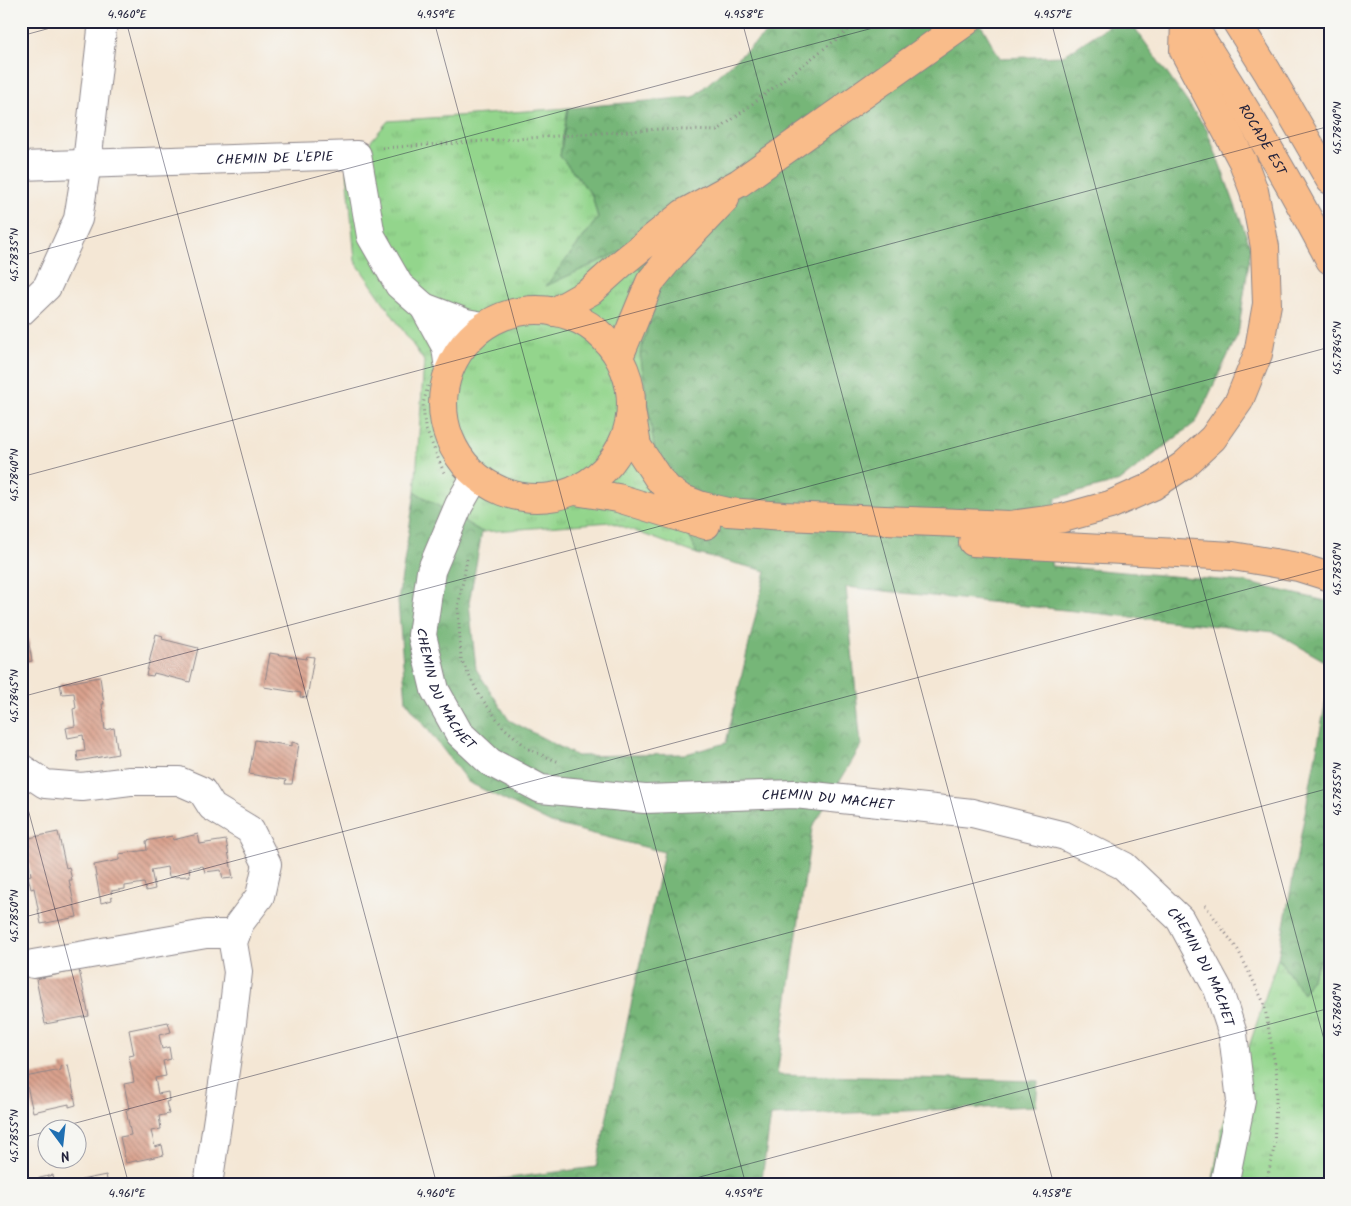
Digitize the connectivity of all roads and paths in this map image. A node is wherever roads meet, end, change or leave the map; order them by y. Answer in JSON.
{"nodes":[{"id":1,"x":103,"y":21,"type":"edge"},
{"id":2,"x":860,"y":21,"type":"edge"},
{"id":3,"x":967,"y":21,"type":"edge"},
{"id":4,"x":1185,"y":21,"type":"edge"},
{"id":5,"x":1190,"y":21,"type":"edge"},
{"id":6,"x":1236,"y":21,"type":"edge"},
{"id":7,"x":357,"y":155,"type":"junction"},
{"id":8,"x":87,"y":163,"type":"junction"},
{"id":9,"x":21,"y":166,"type":"edge"},
{"id":10,"x":1330,"y":180,"type":"edge"},
{"id":11,"x":739,"y":183,"type":"junction"},
{"id":12,"x":1330,"y":260,"type":"edge"},
{"id":13,"x":424,"y":307,"type":"junction"},
{"id":14,"x":21,"y":312,"type":"edge"},
{"id":15,"x":554,"y":312,"type":"junction"},
{"id":16,"x":483,"y":326,"type":"junction"},
{"id":17,"x":619,"y":357,"type":"junction"},
{"id":18,"x":439,"y":375,"type":"junction"},
{"id":19,"x":631,"y":410,"type":"junction"},
{"id":20,"x":475,"y":477,"type":"junction"},
{"id":21,"x":575,"y":491,"type":"junction"},
{"id":22,"x":459,"y":505,"type":"junction"},
{"id":23,"x":1330,"y":578,"type":"edge"},
{"id":24,"x":21,"y":768,"type":"edge"},
{"id":25,"x":236,"y":934,"type":"junction"},
{"id":26,"x":33,"y":964,"type":"dead end"},
{"id":27,"x":208,"y":1185,"type":"edge"},
{"id":28,"x":1224,"y":1185,"type":"edge"}],
"edges":[{"from":1,"to":8,"type":"street"},
{"from":2,"to":7,"type":"path"},
{"from":3,"to":11,"type":"main road"},
{"from":4,"to":19,"type":"main road"},
{"from":5,"to":12,"type":"main road","name":"ROCADE EST"},
{"from":6,"to":10,"type":"main road"},
{"from":7,"to":8,"type":"street","name":"CHEMIN DE L'EPIE"},
{"from":7,"to":13,"type":"street"},
{"from":8,"to":9,"type":"street","name":"CHEMIN DE L'EPIE"},
{"from":8,"to":14,"type":"street"},
{"from":11,"to":15,"type":"main road"},
{"from":11,"to":17,"type":"main road"},
{"from":13,"to":16,"type":"street"},
{"from":13,"to":18,"type":"street"},
{"from":15,"to":16,"type":"main road"},
{"from":15,"to":17,"type":"main road"},
{"from":16,"to":18,"type":"main road"},
{"from":17,"to":19,"type":"main road"},
{"from":18,"to":20,"type":"main road"},
{"from":18,"to":22,"type":"path"},
{"from":19,"to":21,"type":"main road"},
{"from":20,"to":21,"type":"main road"},
{"from":20,"to":22,"type":"street","name":"CHEMIN DU MACHET"},
{"from":21,"to":23,"type":"main road"},
{"from":22,"to":28,"type":"street","name":"CHEMIN DU MACHET"},
{"from":24,"to":25,"type":"street"},
{"from":25,"to":26,"type":"street"},
{"from":25,"to":27,"type":"street"}]}
